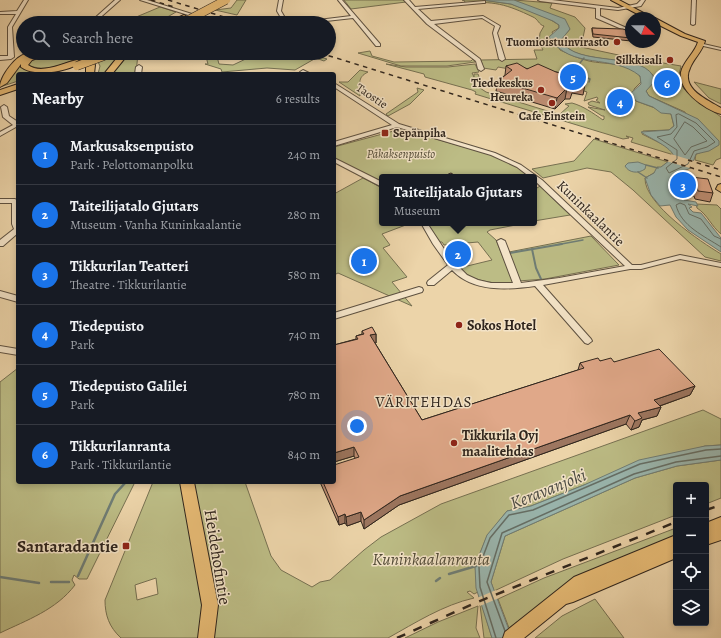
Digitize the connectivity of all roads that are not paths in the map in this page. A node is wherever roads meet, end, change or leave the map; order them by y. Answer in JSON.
{"nodes":[{"id":1,"x":26,"y":0,"type":"edge"},
{"id":2,"x":118,"y":0,"type":"edge"},
{"id":3,"x":142,"y":0,"type":"edge"},
{"id":4,"x":181,"y":0,"type":"edge"},
{"id":5,"x":186,"y":0,"type":"edge"},
{"id":6,"x":216,"y":0,"type":"edge"},
{"id":7,"x":226,"y":0,"type":"edge"},
{"id":8,"x":281,"y":0,"type":"edge"},
{"id":9,"x":340,"y":0,"type":"edge"},
{"id":10,"x":406,"y":0,"type":"edge"},
{"id":11,"x":540,"y":0,"type":"edge"},
{"id":12,"x":608,"y":0,"type":"edge"},
{"id":13,"x":614,"y":0,"type":"edge"},
{"id":14,"x":694,"y":0,"type":"edge"},
{"id":15,"x":483,"y":2,"type":"dead end"},
{"id":16,"x":642,"y":2,"type":"edge"},
{"id":17,"x":598,"y":7,"type":"junction"},
{"id":18,"x":625,"y":7,"type":"junction"},
{"id":19,"x":414,"y":8,"type":"junction"},
{"id":20,"x":19,"y":12,"type":"junction"},
{"id":21,"x":633,"y":12,"type":"edge"},
{"id":22,"x":636,"y":12,"type":"edge"},
{"id":23,"x":0,"y":14,"type":"edge"},
{"id":24,"x":17,"y":16,"type":"edge"},
{"id":25,"x":98,"y":16,"type":"edge"},
{"id":26,"x":191,"y":16,"type":"edge"},
{"id":27,"x":193,"y":16,"type":"edge"},
{"id":28,"x":196,"y":16,"type":"edge"},
{"id":29,"x":282,"y":16,"type":"edge"},
{"id":30,"x":16,"y":17,"type":"edge"},
{"id":31,"x":354,"y":17,"type":"junction"},
{"id":32,"x":336,"y":19,"type":"edge"},
{"id":33,"x":429,"y":23,"type":"junction"},
{"id":34,"x":661,"y":23,"type":"edge"},
{"id":35,"x":693,"y":24,"type":"dead end"},
{"id":36,"x":661,"y":26,"type":"edge"},
{"id":37,"x":625,"y":29,"type":"edge"},
{"id":38,"x":699,"y":42,"type":"junction"},
{"id":39,"x":378,"y":45,"type":"dead end"},
{"id":40,"x":721,"y":48,"type":"edge"},
{"id":41,"x":0,"y":58,"type":"edge"},
{"id":42,"x":502,"y":59,"type":"dead end"},
{"id":43,"x":21,"y":60,"type":"edge"},
{"id":44,"x":28,"y":60,"type":"edge"},
{"id":45,"x":88,"y":60,"type":"edge"},
{"id":46,"x":88,"y":60,"type":"edge"},
{"id":47,"x":94,"y":60,"type":"edge"},
{"id":48,"x":119,"y":60,"type":"edge"},
{"id":49,"x":77,"y":64,"type":"junction"},
{"id":50,"x":139,"y":67,"type":"dead end"},
{"id":51,"x":481,"y":69,"type":"dead end"},
{"id":52,"x":49,"y":72,"type":"edge"},
{"id":53,"x":58,"y":72,"type":"edge"},
{"id":54,"x":91,"y":72,"type":"edge"},
{"id":55,"x":96,"y":72,"type":"edge"},
{"id":56,"x":110,"y":72,"type":"edge"},
{"id":57,"x":138,"y":72,"type":"edge"},
{"id":58,"x":16,"y":83,"type":"edge"},
{"id":59,"x":0,"y":85,"type":"edge"},
{"id":60,"x":336,"y":86,"type":"edge"},
{"id":61,"x":16,"y":88,"type":"edge"},
{"id":62,"x":0,"y":89,"type":"edge"},
{"id":63,"x":694,"y":93,"type":"junction"},
{"id":64,"x":0,"y":94,"type":"edge"},
{"id":65,"x":4,"y":107,"type":"dead end"},
{"id":66,"x":721,"y":109,"type":"edge"},
{"id":67,"x":721,"y":112,"type":"edge"},
{"id":68,"x":16,"y":124,"type":"edge"},
{"id":69,"x":16,"y":126,"type":"edge"},
{"id":70,"x":397,"y":126,"type":"junction"},
{"id":71,"x":0,"y":134,"type":"edge"},
{"id":72,"x":336,"y":143,"type":"edge"},
{"id":73,"x":336,"y":161,"type":"edge"},
{"id":74,"x":530,"y":174,"type":"edge"},
{"id":75,"x":537,"y":179,"type":"edge"},
{"id":76,"x":379,"y":183,"type":"edge"},
{"id":77,"x":0,"y":200,"type":"edge"},
{"id":78,"x":16,"y":226,"type":"edge"},
{"id":79,"x":426,"y":226,"type":"edge"},
{"id":80,"x":16,"y":231,"type":"edge"},
{"id":81,"x":501,"y":242,"type":"dead end"},
{"id":82,"x":0,"y":244,"type":"edge"},
{"id":83,"x":721,"y":265,"type":"edge"},
{"id":84,"x":453,"y":266,"type":"junction"},
{"id":85,"x":630,"y":267,"type":"junction"},
{"id":86,"x":431,"y":283,"type":"dead end"},
{"id":87,"x":537,"y":284,"type":"junction"},
{"id":88,"x":518,"y":285,"type":"junction"},
{"id":89,"x":419,"y":290,"type":"dead end"},
{"id":90,"x":0,"y":294,"type":"edge"},
{"id":91,"x":16,"y":298,"type":"edge"},
{"id":92,"x":336,"y":315,"type":"edge"},
{"id":93,"x":588,"y":341,"type":"dead end"},
{"id":94,"x":0,"y":349,"type":"edge"},
{"id":95,"x":16,"y":352,"type":"edge"},
{"id":96,"x":187,"y":484,"type":"edge"},
{"id":97,"x":721,"y":523,"type":"edge"},
{"id":98,"x":709,"y":528,"type":"edge"},
{"id":99,"x":721,"y":533,"type":"edge"},
{"id":100,"x":709,"y":538,"type":"edge"},
{"id":101,"x":673,"y":543,"type":"edge"},
{"id":102,"x":673,"y":552,"type":"edge"},
{"id":103,"x":558,"y":601,"type":"junction"},
{"id":104,"x":206,"y":638,"type":"edge"},
{"id":105,"x":511,"y":638,"type":"edge"}],
"edges":[{"from":1,"to":20,"type":"street"},
{"from":2,"to":25,"type":"street"},
{"from":3,"to":28,"type":"street"},
{"from":4,"to":5,"type":"street"},
{"from":6,"to":26,"type":"highway"},
{"from":7,"to":27,"type":"highway","bridge":true},
{"from":8,"to":29,"type":"street"},
{"from":9,"to":31,"type":"street"},
{"from":10,"to":19,"type":"street"},
{"from":11,"to":17,"type":"street"},
{"from":12,"to":18,"type":"main road"},
{"from":13,"to":18,"type":"main road"},
{"from":14,"to":35,"type":"street"},
{"from":15,"to":19,"type":"street"},
{"from":16,"to":18,"type":"street"},
{"from":17,"to":18,"type":"street"},
{"from":17,"to":37,"type":"street"},
{"from":18,"to":21,"type":"main road"},
{"from":18,"to":22,"type":"main road"},
{"from":19,"to":33,"type":"street"},
{"from":20,"to":23,"type":"street"},
{"from":20,"to":24,"type":"street"},
{"from":30,"to":41,"type":"street"},
{"from":31,"to":32,"type":"street"},
{"from":31,"to":39,"type":"street"},
{"from":33,"to":42,"type":"street"},
{"from":33,"to":51,"type":"street"},
{"from":34,"to":38,"type":"main road"},
{"from":36,"to":38,"type":"main road"},
{"from":38,"to":40,"type":"street"},
{"from":38,"to":63,"type":"main road"},
{"from":43,"to":59,"type":"highway"},
{"from":44,"to":49,"type":"highway"},
{"from":45,"to":49,"type":"highway","bridge":true},
{"from":46,"to":54,"type":"highway"},
{"from":47,"to":55,"type":"highway"},
{"from":48,"to":56,"type":"highway"},
{"from":49,"to":52,"type":"highway"},
{"from":49,"to":53,"type":"highway"},
{"from":50,"to":57,"type":"street"},
{"from":58,"to":62,"type":"highway"},
{"from":60,"to":70,"type":"street","name":"Taostie"},
{"from":61,"to":64,"type":"highway"},
{"from":63,"to":66,"type":"main road"},
{"from":63,"to":67,"type":"main road"},
{"from":65,"to":68,"type":"street"},
{"from":69,"to":71,"type":"street"},
{"from":70,"to":72,"type":"street"},
{"from":70,"to":74,"type":"street","name":"Kuninkaalantie"},
{"from":73,"to":76,"type":"street"},
{"from":75,"to":85,"type":"street","name":"Kuninkaalantie"},
{"from":77,"to":78,"type":"street"},
{"from":79,"to":84,"type":"street"},
{"from":80,"to":82,"type":"street"},
{"from":81,"to":88,"type":"street"},
{"from":83,"to":85,"type":"street"},
{"from":84,"to":86,"type":"street"},
{"from":84,"to":88,"type":"street"},
{"from":85,"to":87,"type":"street"},
{"from":87,"to":88,"type":"street"},
{"from":87,"to":93,"type":"street"},
{"from":89,"to":92,"type":"street"},
{"from":90,"to":91,"type":"street"},
{"from":94,"to":95,"type":"street"},
{"from":96,"to":104,"type":"main road","name":"Heidehofintie"},
{"from":97,"to":98,"type":"main road"},
{"from":99,"to":100,"type":"main road"},
{"from":101,"to":103,"type":"main road"},
{"from":102,"to":103,"type":"main road"},
{"from":103,"to":105,"type":"main road"}]}
